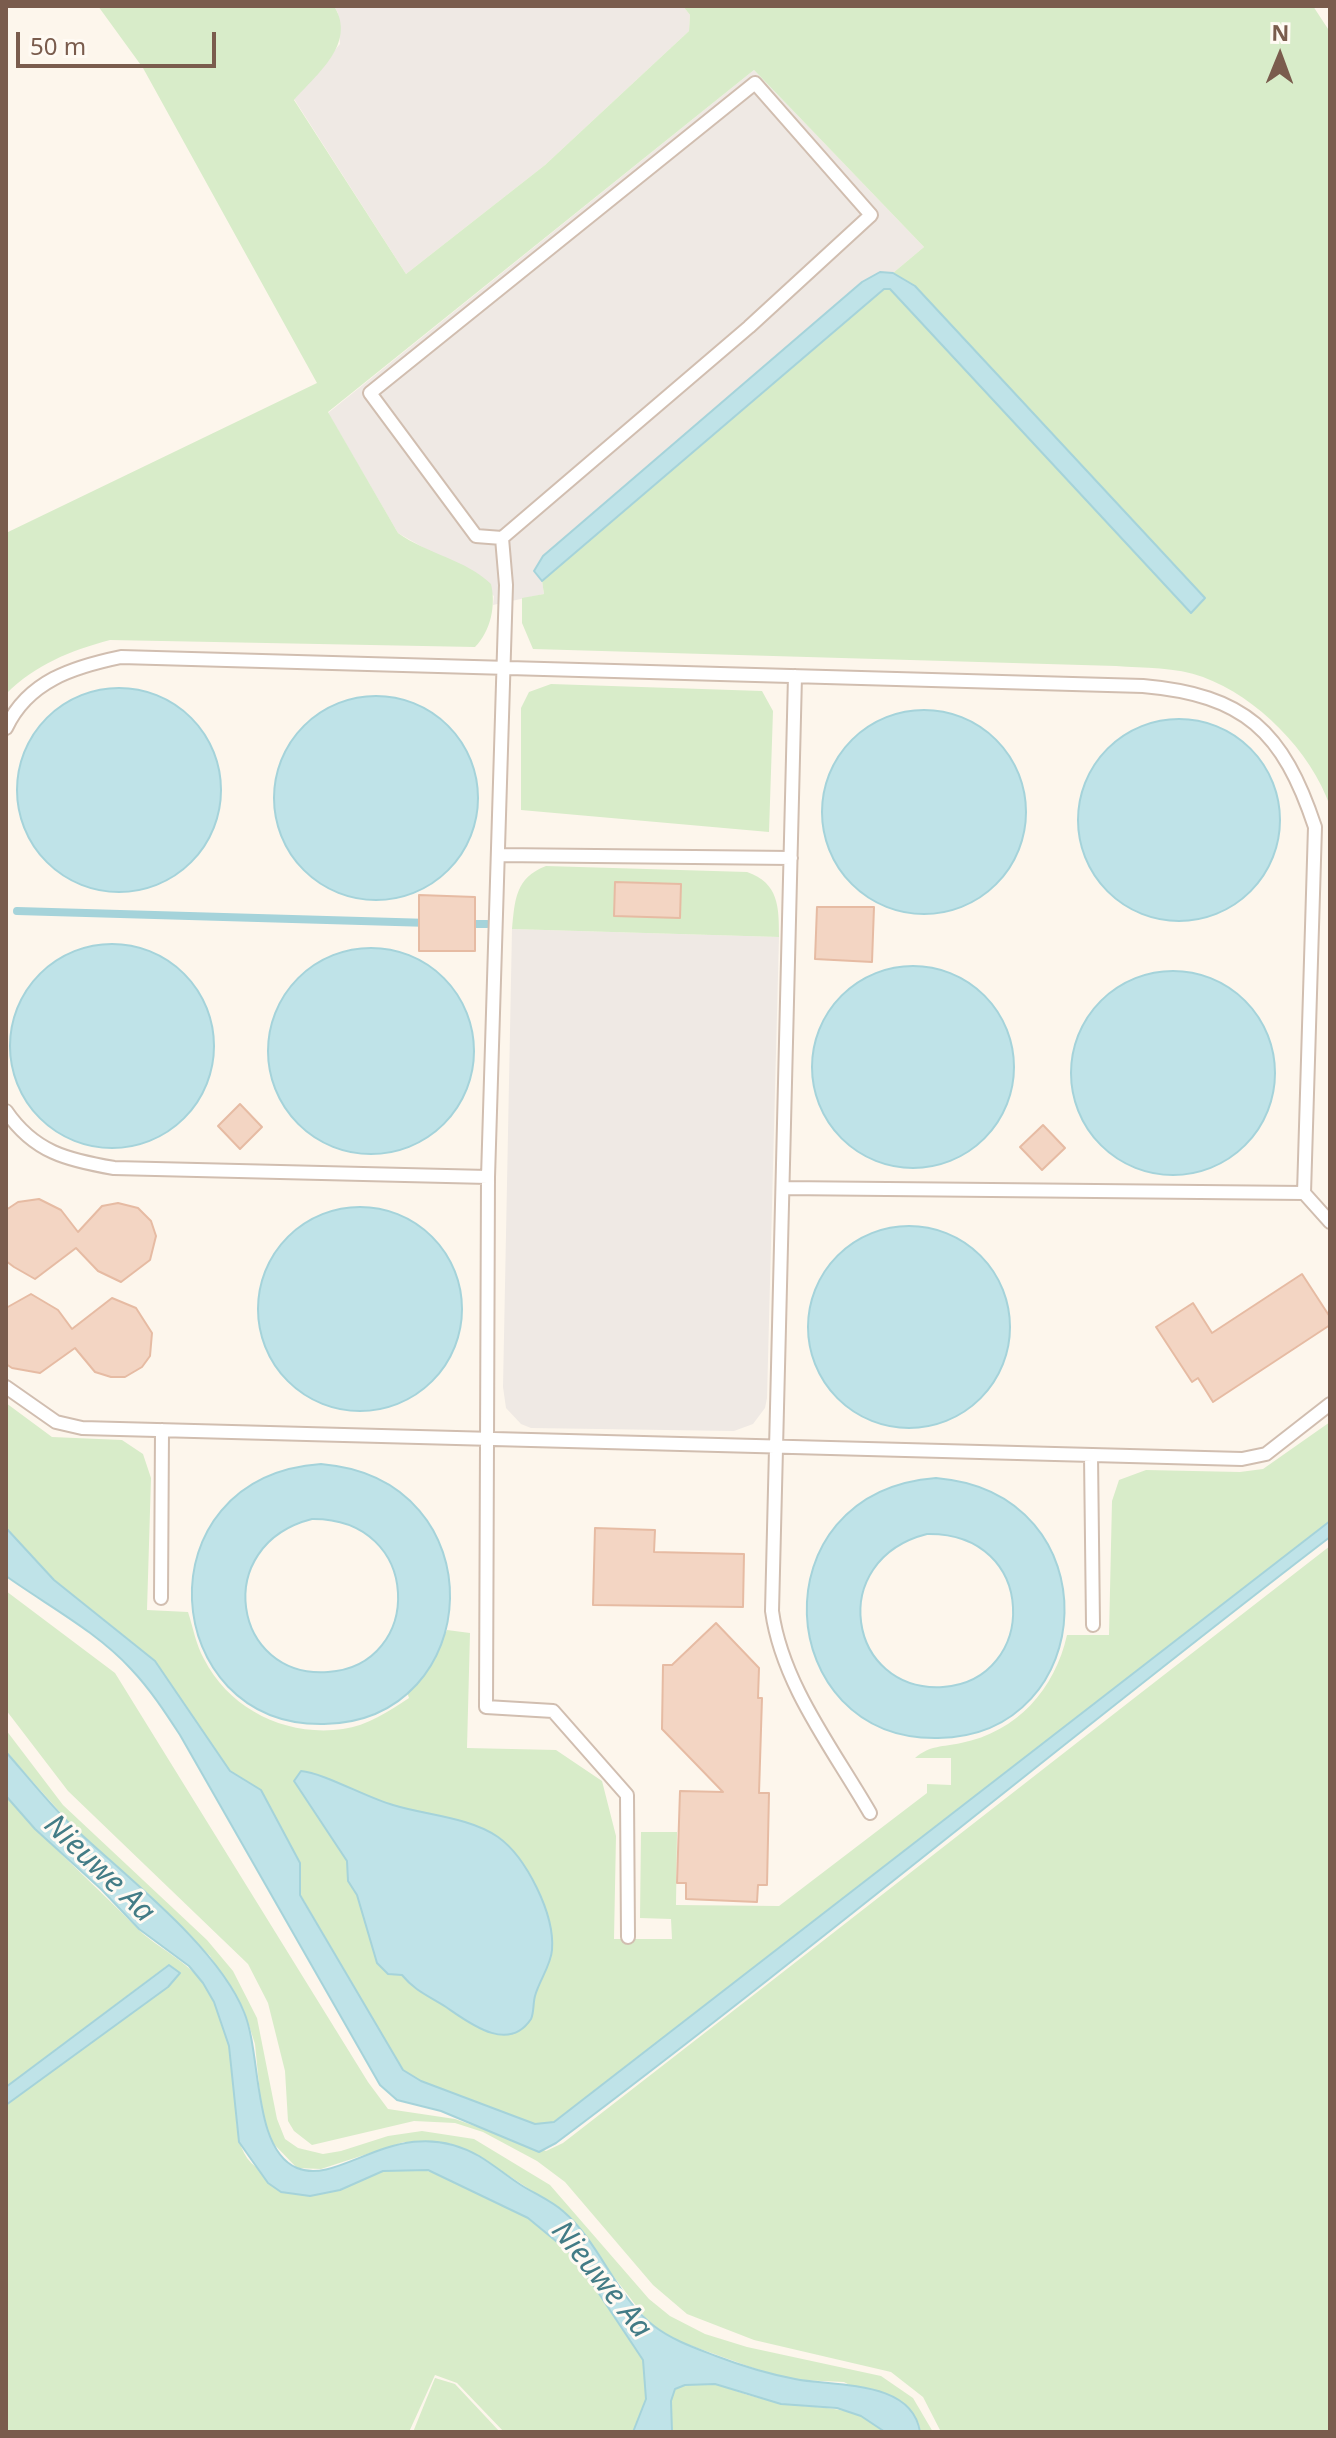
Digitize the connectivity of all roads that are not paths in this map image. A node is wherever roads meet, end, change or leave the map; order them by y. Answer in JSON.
{"nodes":[{"id":1,"x":502,"y":538,"type":"junction"},
{"id":2,"x":504,"y":668,"type":"junction"},
{"id":3,"x":795,"y":676,"type":"junction"},
{"id":4,"x":6,"y":728,"type":"edge"},
{"id":5,"x":498,"y":855,"type":"junction"},
{"id":6,"x":791,"y":858,"type":"junction"},
{"id":7,"x":6,"y":1111,"type":"edge"},
{"id":8,"x":488,"y":1177,"type":"junction"},
{"id":9,"x":783,"y":1188,"type":"junction"},
{"id":10,"x":1304,"y":1193,"type":"junction"},
{"id":11,"x":1330,"y":1222,"type":"edge"},
{"id":12,"x":6,"y":1387,"type":"edge"},
{"id":13,"x":1330,"y":1404,"type":"edge"},
{"id":14,"x":162,"y":1430,"type":"junction"},
{"id":15,"x":487,"y":1439,"type":"junction"},
{"id":16,"x":776,"y":1447,"type":"junction"},
{"id":17,"x":1091,"y":1455,"type":"junction"},
{"id":18,"x":161,"y":1598,"type":"dead end"},
{"id":19,"x":1093,"y":1625,"type":"dead end"},
{"id":20,"x":870,"y":1813,"type":"dead end"},
{"id":21,"x":628,"y":1937,"type":"dead end"}],
"edges":[{"from":1,"to":1,"type":"lane"},
{"from":1,"to":2,"type":"lane"},
{"from":2,"to":3,"type":"lane"},
{"from":2,"to":4,"type":"lane"},
{"from":2,"to":5,"type":"lane"},
{"from":3,"to":6,"type":"lane"},
{"from":3,"to":10,"type":"lane"},
{"from":5,"to":6,"type":"lane"},
{"from":5,"to":8,"type":"lane"},
{"from":6,"to":9,"type":"lane"},
{"from":7,"to":8,"type":"lane"},
{"from":8,"to":15,"type":"lane"},
{"from":9,"to":10,"type":"lane"},
{"from":9,"to":16,"type":"lane"},
{"from":10,"to":11,"type":"lane"},
{"from":12,"to":14,"type":"lane"},
{"from":13,"to":17,"type":"lane"},
{"from":14,"to":15,"type":"lane"},
{"from":14,"to":18,"type":"lane"},
{"from":15,"to":16,"type":"lane"},
{"from":15,"to":21,"type":"lane"},
{"from":16,"to":17,"type":"lane"},
{"from":16,"to":20,"type":"lane"},
{"from":17,"to":19,"type":"lane"}]}
